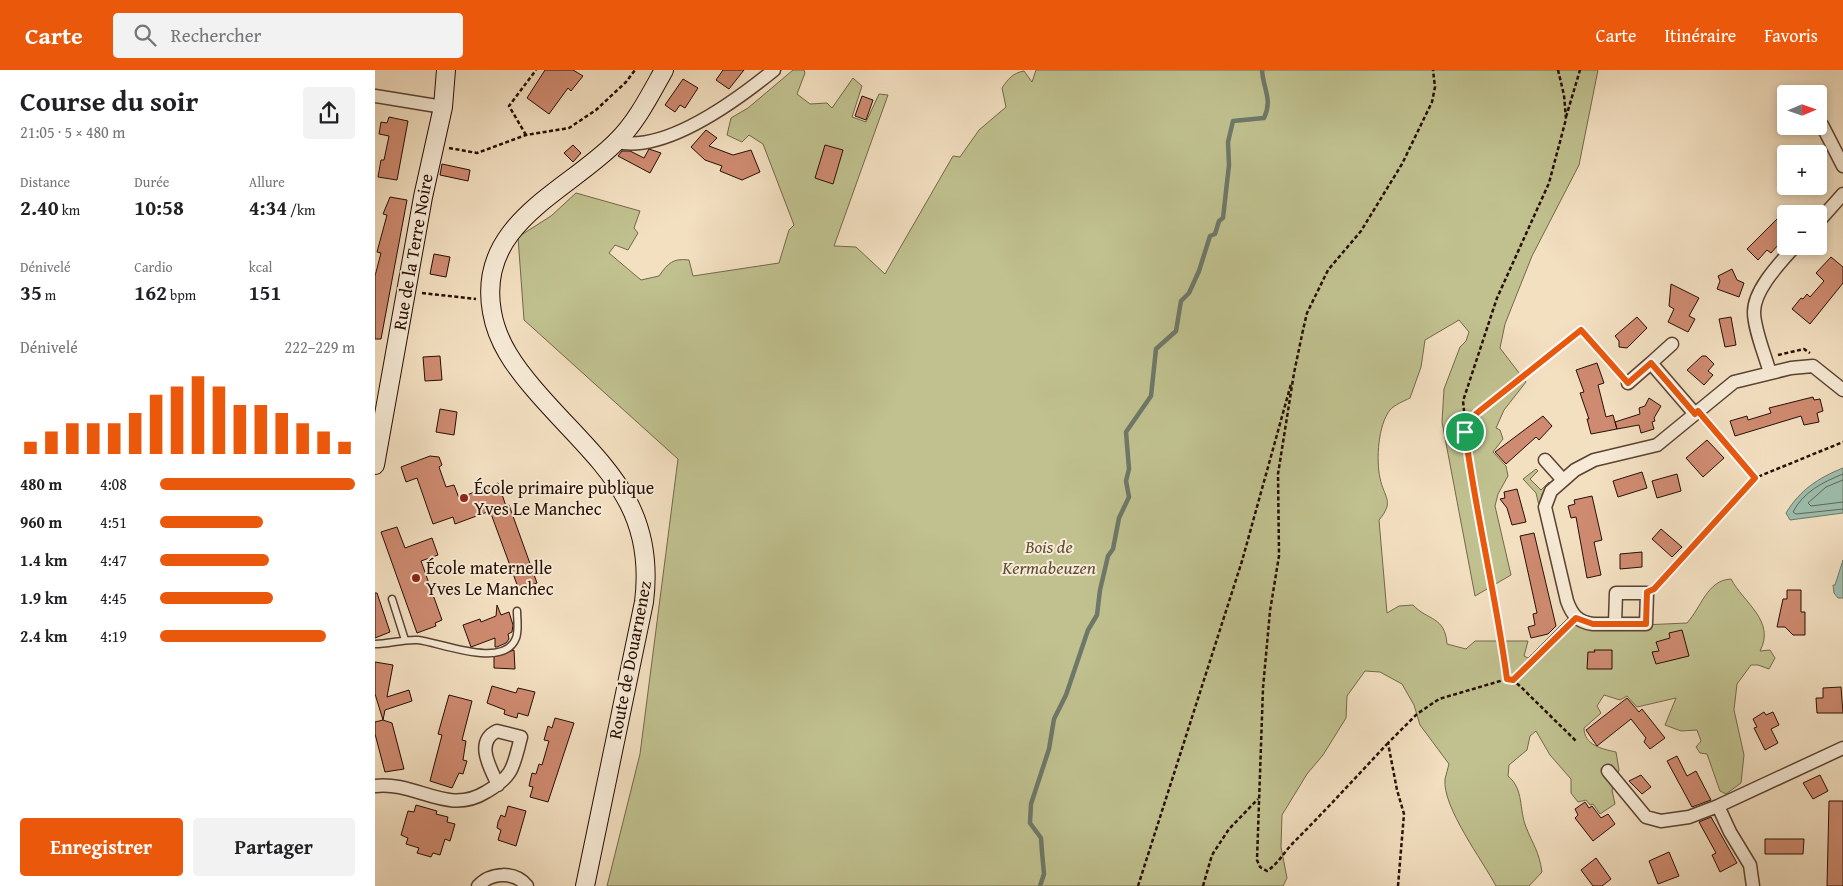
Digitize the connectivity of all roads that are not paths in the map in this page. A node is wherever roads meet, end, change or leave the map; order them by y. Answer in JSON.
{"nodes":[{"id":1,"x":446,"y":70,"type":"edge"},
{"id":2,"x":664,"y":70,"type":"edge"},
{"id":3,"x":773,"y":70,"type":"edge"},
{"id":4,"x":375,"y":96,"type":"edge"},
{"id":5,"x":443,"y":107,"type":"junction"},
{"id":6,"x":1827,"y":135,"type":"edge"},
{"id":7,"x":617,"y":142,"type":"junction"},
{"id":8,"x":1843,"y":166,"type":"edge"},
{"id":9,"x":1843,"y":194,"type":"edge"},
{"id":10,"x":1827,"y":212,"type":"edge"},
{"id":11,"x":1787,"y":255,"type":"edge"},
{"id":12,"x":1671,"y":344,"type":"dead end"},
{"id":13,"x":1651,"y":363,"type":"junction"},
{"id":14,"x":1770,"y":373,"type":"junction"},
{"id":15,"x":1628,"y":383,"type":"road end"},
{"id":16,"x":1843,"y":390,"type":"edge"},
{"id":17,"x":1697,"y":412,"type":"junction"},
{"id":18,"x":1545,"y":460,"type":"dead end"},
{"id":19,"x":375,"y":465,"type":"edge"},
{"id":20,"x":1562,"y":479,"type":"junction"},
{"id":21,"x":392,"y":599,"type":"dead end"},
{"id":22,"x":517,"y":611,"type":"dead end"},
{"id":23,"x":1615,"y":624,"type":"junction"},
{"id":24,"x":405,"y":640,"type":"junction"},
{"id":25,"x":375,"y":644,"type":"edge"},
{"id":26,"x":1843,"y":748,"type":"edge"},
{"id":27,"x":1608,"y":771,"type":"dead end"},
{"id":28,"x":499,"y":784,"type":"dead end"},
{"id":29,"x":375,"y":786,"type":"edge"},
{"id":30,"x":1718,"y":806,"type":"junction"},
{"id":31,"x":478,"y":886,"type":"edge"},
{"id":32,"x":527,"y":886,"type":"edge"},
{"id":33,"x":585,"y":886,"type":"edge"},
{"id":34,"x":1753,"y":886,"type":"edge"}],
"edges":[{"from":1,"to":5,"type":"main road","name":"Rue de la Terre Noire"},
{"from":2,"to":7,"type":"main road","name":"Route de Douarnenez"},
{"from":3,"to":7,"type":"street"},
{"from":4,"to":5,"type":"street"},
{"from":5,"to":19,"type":"main road","name":"Rue de la Terre Noire"},
{"from":6,"to":8,"type":"street"},
{"from":7,"to":33,"type":"main road","name":"Route de Douarnenez"},
{"from":9,"to":10,"type":"street"},
{"from":11,"to":14,"type":"street"},
{"from":12,"to":13,"type":"street"},
{"from":13,"to":15,"type":"street"},
{"from":13,"to":17,"type":"street"},
{"from":14,"to":16,"type":"street"},
{"from":14,"to":17,"type":"street"},
{"from":17,"to":20,"type":"street"},
{"from":18,"to":20,"type":"street"},
{"from":20,"to":23,"type":"street"},
{"from":21,"to":24,"type":"lane"},
{"from":22,"to":24,"type":"lane"},
{"from":23,"to":23,"type":"street"},
{"from":24,"to":25,"type":"lane"},
{"from":26,"to":30,"type":"street"},
{"from":27,"to":30,"type":"street"},
{"from":28,"to":29,"type":"street"},
{"from":30,"to":34,"type":"street"},
{"from":31,"to":32,"type":"street"}]}
